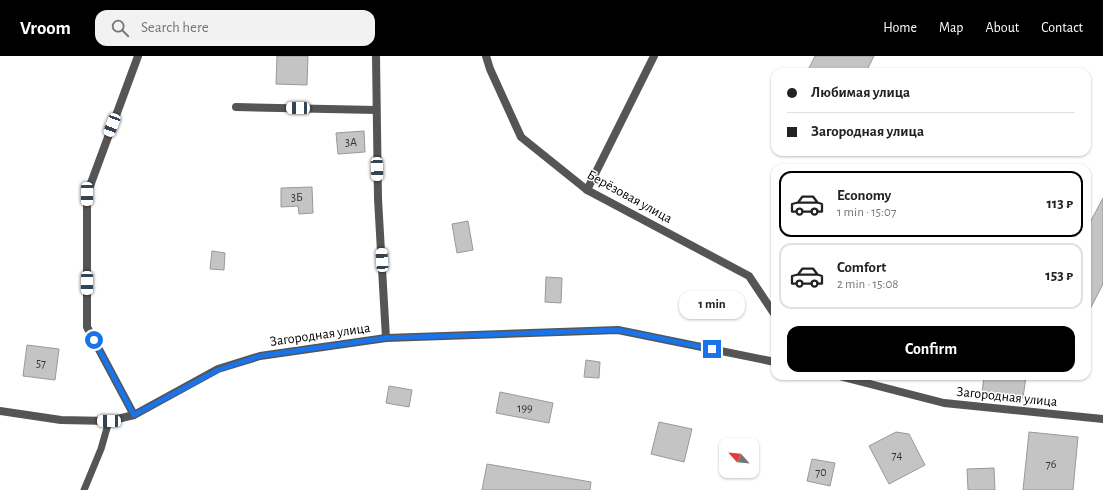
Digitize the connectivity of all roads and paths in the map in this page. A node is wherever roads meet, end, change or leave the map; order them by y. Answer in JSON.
{"nodes":[{"id":1,"x":138,"y":56,"type":"edge"},
{"id":2,"x":376,"y":56,"type":"edge"},
{"id":3,"x":486,"y":56,"type":"edge"},
{"id":4,"x":654,"y":56,"type":"edge"},
{"id":5,"x":236,"y":107,"type":"dead end"},
{"id":6,"x":376,"y":110,"type":"junction"},
{"id":7,"x":587,"y":190,"type":"junction"},
{"id":8,"x":771,"y":309,"type":"edge"},
{"id":9,"x":386,"y":338,"type":"junction"},
{"id":10,"x":771,"y":361,"type":"edge"},
{"id":11,"x":855,"y":380,"type":"edge"},
{"id":12,"x":0,"y":411,"type":"edge"},
{"id":13,"x":134,"y":415,"type":"junction"},
{"id":14,"x":1103,"y":419,"type":"edge"},
{"id":15,"x":109,"y":421,"type":"junction"},
{"id":16,"x":84,"y":490,"type":"edge"}],
"edges":[{"from":1,"to":13,"type":"street"},
{"from":2,"to":6,"type":"street"},
{"from":3,"to":7,"type":"street","name":"Берёзовая улица"},
{"from":4,"to":7,"type":"street"},
{"from":5,"to":6,"type":"street"},
{"from":6,"to":9,"type":"street"},
{"from":7,"to":8,"type":"street","name":"Берёзовая улица"},
{"from":9,"to":10,"type":"street","name":"Загородная улица"},
{"from":9,"to":13,"type":"street","name":"Загородная улица"},
{"from":11,"to":14,"type":"street","name":"Загородная улица"},
{"from":12,"to":15,"type":"street","name":"Загородная улица"},
{"from":13,"to":15,"type":"street","name":"Загородная улица"},
{"from":15,"to":16,"type":"lane"}]}
